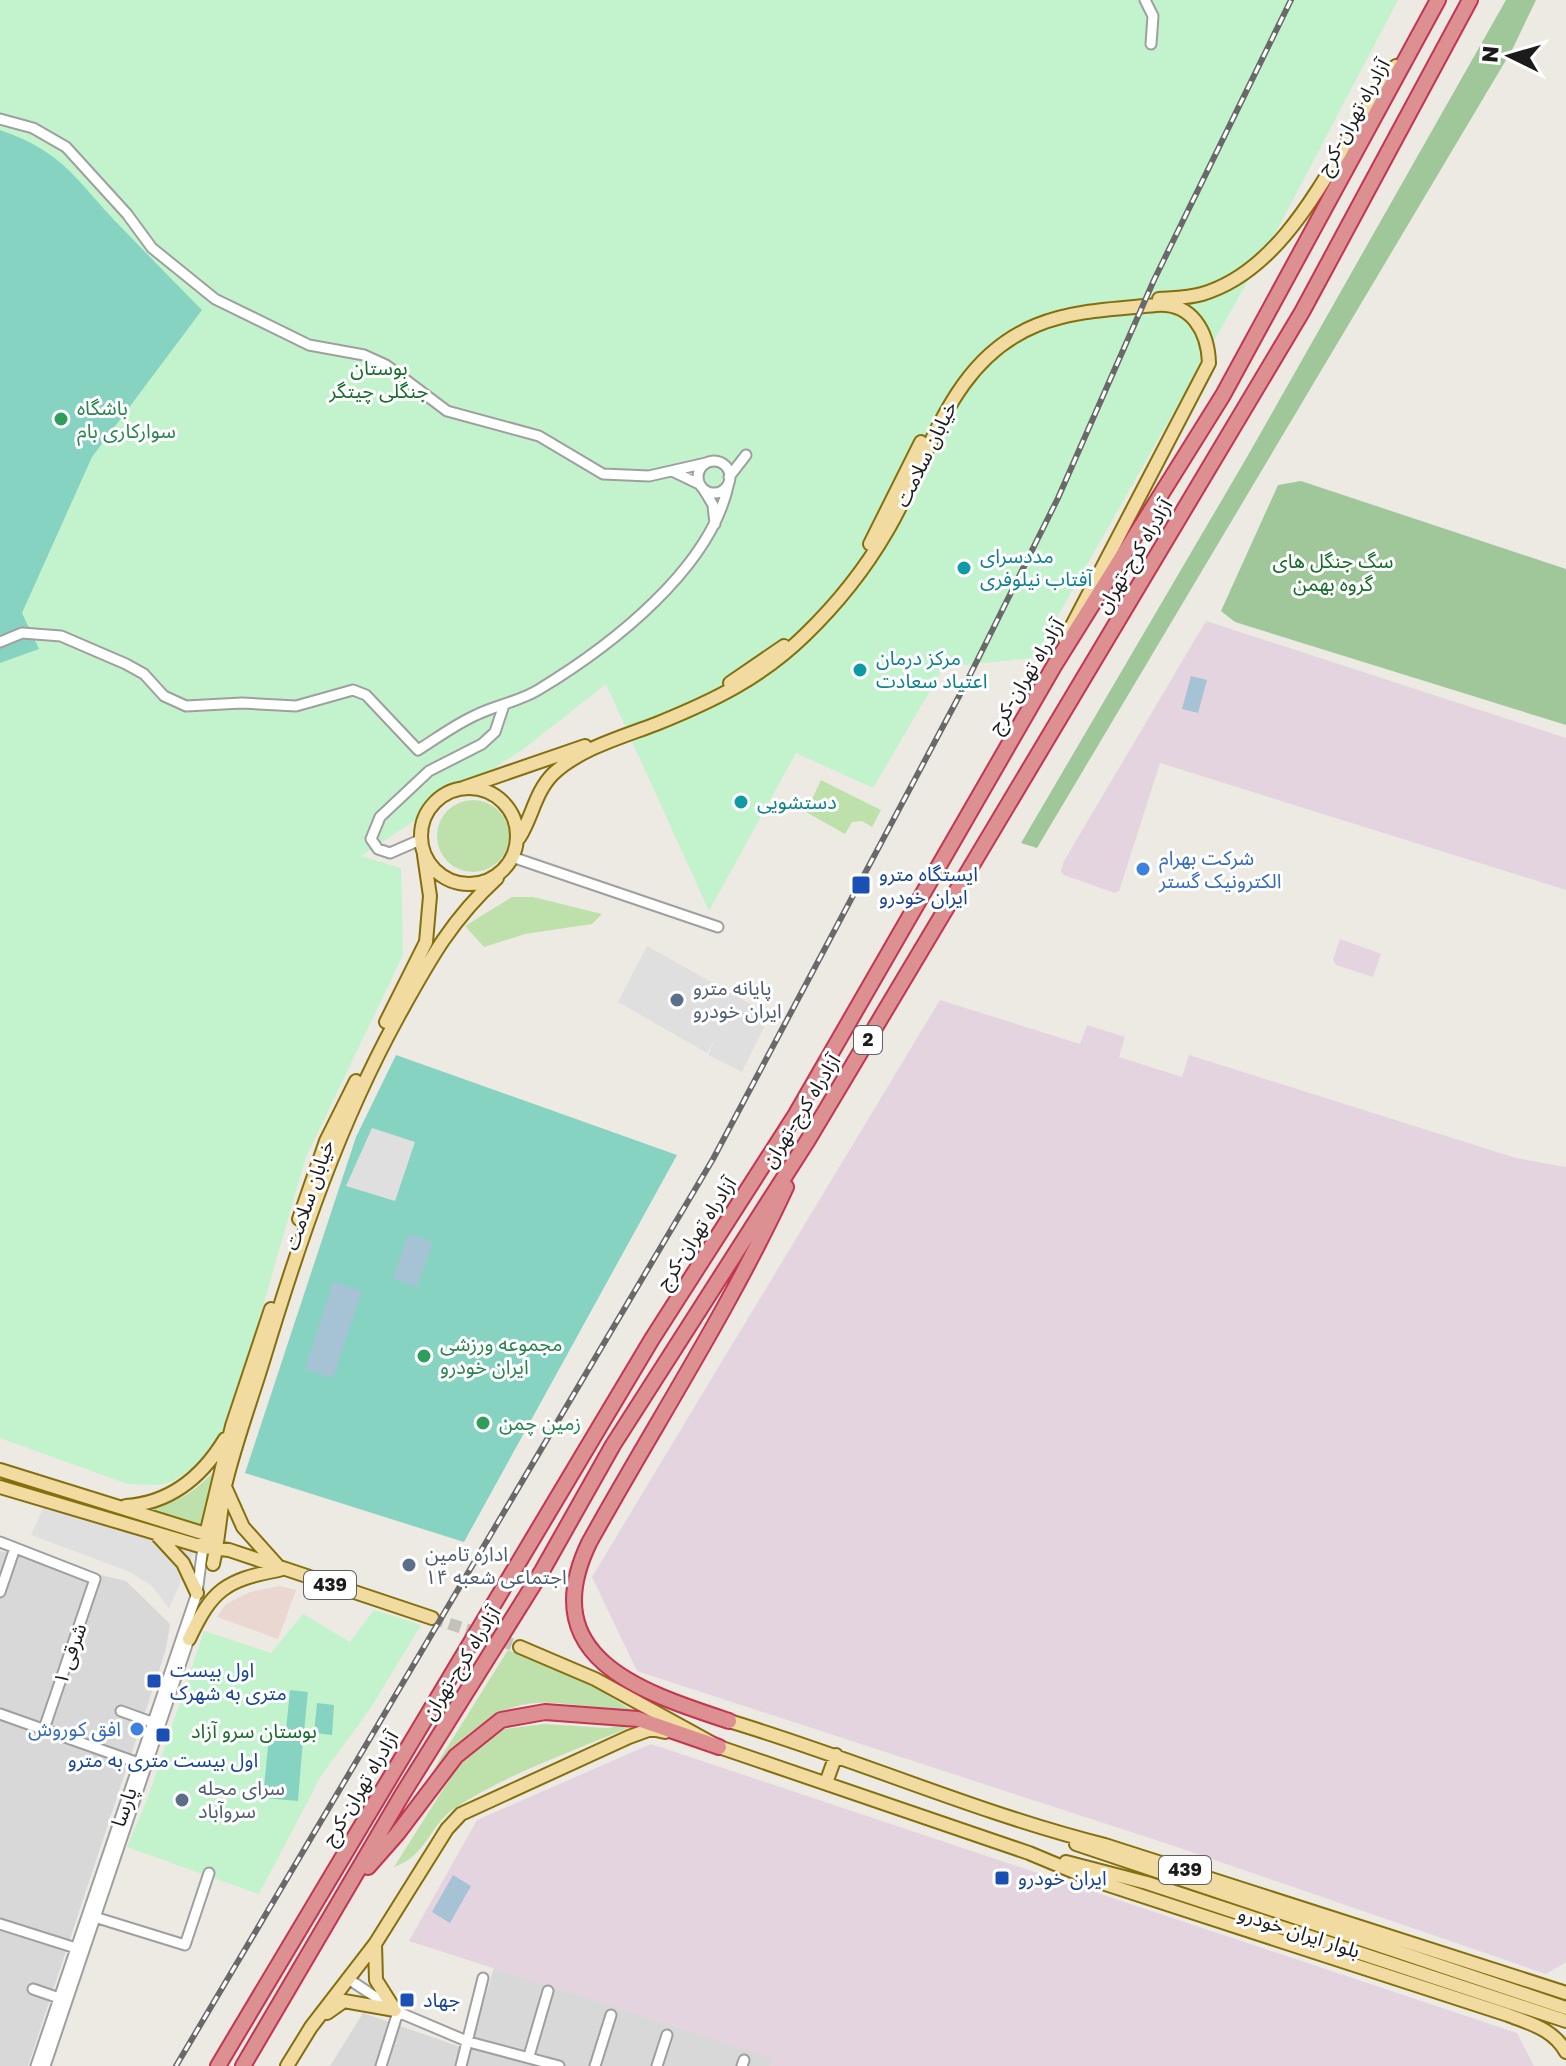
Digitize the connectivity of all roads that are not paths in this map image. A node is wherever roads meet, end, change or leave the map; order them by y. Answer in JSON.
{"nodes":[{"id":1,"x":1145,"y":0,"type":"edge"},
{"id":2,"x":1438,"y":0,"type":"edge"},
{"id":3,"x":1470,"y":0,"type":"edge"},
{"id":4,"x":1420,"y":36,"type":"junction"},
{"id":5,"x":1151,"y":44,"type":"dead end"},
{"id":6,"x":0,"y":119,"type":"edge"},
{"id":7,"x":720,"y":462,"type":"junction"},
{"id":8,"x":706,"y":463,"type":"junction"},
{"id":9,"x":674,"y":472,"type":"junction"},
{"id":10,"x":729,"y":479,"type":"junction"},
{"id":11,"x":702,"y":486,"type":"junction"},
{"id":12,"x":906,"y":487,"type":"junction"},
{"id":13,"x":715,"y":524,"type":"junction"},
{"id":14,"x":0,"y":642,"type":"edge"},
{"id":15,"x":1054,"y":666,"type":"junction"},
{"id":16,"x":503,"y":708,"type":"junction"},
{"id":17,"x":463,"y":788,"type":"junction"},
{"id":18,"x":519,"y":838,"type":"junction"},
{"id":19,"x":420,"y":840,"type":"junction"},
{"id":20,"x":424,"y":855,"type":"junction"},
{"id":21,"x":515,"y":858,"type":"junction"},
{"id":22,"x":497,"y":878,"type":"junction"},
{"id":23,"x":718,"y":927,"type":"dead end"},
{"id":24,"x":808,"y":1140,"type":"junction"},
{"id":25,"x":232,"y":1426,"type":"junction"},
{"id":26,"x":0,"y":1470,"type":"edge"},
{"id":27,"x":225,"y":1486,"type":"junction"},
{"id":28,"x":0,"y":1487,"type":"edge"},
{"id":29,"x":115,"y":1507,"type":"junction"},
{"id":30,"x":149,"y":1530,"type":"junction"},
{"id":31,"x":0,"y":1542,"type":"edge"},
{"id":32,"x":214,"y":1544,"type":"junction"},
{"id":33,"x":15,"y":1548,"type":"junction"},
{"id":34,"x":213,"y":1564,"type":"joint"},
{"id":35,"x":282,"y":1569,"type":"junction"},
{"id":36,"x":0,"y":1592,"type":"edge"},
{"id":37,"x":197,"y":1593,"type":"junction"},
{"id":38,"x":432,"y":1618,"type":"tunnel mouth"},
{"id":39,"x":189,"y":1639,"type":"junction"},
{"id":40,"x":520,"y":1647,"type":"tunnel mouth"},
{"id":41,"x":121,"y":1711,"type":"dead end"},
{"id":42,"x":0,"y":1714,"type":"edge"},
{"id":43,"x":729,"y":1721,"type":"joint"},
{"id":44,"x":157,"y":1724,"type":"junction"},
{"id":45,"x":44,"y":1729,"type":"junction"},
{"id":46,"x":676,"y":1733,"type":"junction"},
{"id":47,"x":719,"y":1747,"type":"junction"},
{"id":48,"x":836,"y":1755,"type":"junction"},
{"id":49,"x":143,"y":1764,"type":"junction"},
{"id":50,"x":826,"y":1783,"type":"junction"},
{"id":51,"x":1040,"y":1829,"type":"junction"},
{"id":52,"x":1029,"y":1853,"type":"junction"},
{"id":53,"x":209,"y":1873,"type":"dead end"},
{"id":54,"x":349,"y":1888,"type":"junction"},
{"id":55,"x":1240,"y":1907,"type":"junction"},
{"id":56,"x":90,"y":1916,"type":"junction"},
{"id":57,"x":0,"y":1924,"type":"edge"},
{"id":58,"x":375,"y":1944,"type":"junction"},
{"id":59,"x":78,"y":1949,"type":"junction"},
{"id":60,"x":347,"y":1978,"type":"junction"},
{"id":61,"x":483,"y":1978,"type":"dead end"},
{"id":62,"x":1535,"y":1982,"type":"junction"},
{"id":63,"x":1566,"y":1987,"type":"edge"},
{"id":64,"x":33,"y":1989,"type":"dead end"},
{"id":65,"x":548,"y":1991,"type":"dead end"},
{"id":66,"x":1566,"y":1993,"type":"edge"},
{"id":67,"x":59,"y":1998,"type":"junction"},
{"id":68,"x":1566,"y":2008,"type":"edge"},
{"id":69,"x":397,"y":2011,"type":"junction"},
{"id":70,"x":611,"y":2015,"type":"dead end"},
{"id":71,"x":1566,"y":2021,"type":"edge"},
{"id":72,"x":311,"y":2027,"type":"junction"},
{"id":73,"x":667,"y":2035,"type":"dead end"},
{"id":74,"x":469,"y":2042,"type":"junction"},
{"id":75,"x":1566,"y":2052,"type":"edge"},
{"id":76,"x":529,"y":2056,"type":"junction"},
{"id":77,"x":36,"y":2066,"type":"edge"},
{"id":78,"x":45,"y":2066,"type":"edge"},
{"id":79,"x":218,"y":2066,"type":"edge"},
{"id":80,"x":243,"y":2066,"type":"edge"},
{"id":81,"x":287,"y":2066,"type":"edge"},
{"id":82,"x":381,"y":2066,"type":"edge"},
{"id":83,"x":461,"y":2066,"type":"edge"},
{"id":84,"x":559,"y":2066,"type":"edge"},
{"id":85,"x":595,"y":2066,"type":"edge"},
{"id":86,"x":657,"y":2066,"type":"edge"}],
"edges":[{"from":1,"to":5,"type":"street"},
{"from":2,"to":4,"type":"highway","name":"آزادراه تهران-کرج","number":"2"},
{"from":3,"to":24,"type":"highway","name":"آزادراه کرج-تهران","number":"2"},
{"from":4,"to":12,"type":"main road","name":"خیابان سلامت"},
{"from":4,"to":15,"type":"highway","name":"آزادراه تهران-کرج","number":"2"},
{"from":6,"to":9,"type":"street"},
{"from":7,"to":8,"type":"street"},
{"from":7,"to":10,"type":"street"},
{"from":7,"to":10,"type":"street"},
{"from":8,"to":9,"type":"street"},
{"from":8,"to":11,"type":"street"},
{"from":9,"to":11,"type":"street"},
{"from":10,"to":11,"type":"street"},
{"from":10,"to":13,"type":"street"},
{"from":11,"to":13,"type":"street"},
{"from":12,"to":15,"type":"main road","name":"خیابان سلامت"},
{"from":12,"to":17,"type":"main road","name":"خیابان سلامت"},
{"from":12,"to":18,"type":"main road","name":"خیابان سلامت"},
{"from":13,"to":16,"type":"street"},
{"from":14,"to":16,"type":"street"},
{"from":15,"to":79,"type":"highway","name":"آزادراه تهران-کرج","number":"2"},
{"from":16,"to":19,"type":"street"},
{"from":17,"to":18,"type":"main road"},
{"from":17,"to":19,"type":"main road"},
{"from":18,"to":21,"type":"main road"},
{"from":19,"to":20,"type":"main road"},
{"from":20,"to":22,"type":"main road"},
{"from":20,"to":25,"type":"main road","name":"خیابان سلامت"},
{"from":21,"to":22,"type":"main road"},
{"from":21,"to":23,"type":"street"},
{"from":22,"to":27,"type":"main road","name":"خیابان سلامت"},
{"from":24,"to":43,"type":"highway"},
{"from":24,"to":54,"type":"highway","name":"آزادراه کرج-تهران","number":"2"},
{"from":25,"to":29,"type":"main road"},
{"from":25,"to":32,"type":"main road","name":"خیابان سلامت"},
{"from":26,"to":29,"type":"main road"},
{"from":27,"to":32,"type":"main road","name":"خیابان سلامت"},
{"from":27,"to":35,"type":"main road"},
{"from":28,"to":30,"type":"main road"},
{"from":29,"to":32,"type":"main road"},
{"from":30,"to":32,"type":"main road"},
{"from":30,"to":37,"type":"main road"},
{"from":31,"to":33,"type":"street"},
{"from":32,"to":34,"type":"main road"},
{"from":32,"to":35,"type":"main road","number":"439"},
{"from":32,"to":37,"type":"street","name":"پارسا"},
{"from":33,"to":36,"type":"street"},
{"from":33,"to":45,"type":"street","name":"۱ شرقی"},
{"from":34,"to":39,"type":"street","name":"پارسا"},
{"from":35,"to":38,"type":"main road","number":"439"},
{"from":35,"to":39,"type":"main road"},
{"from":37,"to":44,"type":"street","name":"پارسا"},
{"from":39,"to":44,"type":"street","name":"پارسا"},
{"from":40,"to":47,"type":"main road","name":"بلوار ایران خودرو","number":"439"},
{"from":41,"to":44,"type":"street"},
{"from":42,"to":45,"type":"street"},
{"from":43,"to":48,"type":"main road","name":"بلوار ایران خودرو","number":"439"},
{"from":44,"to":49,"type":"street","name":"پارسا"},
{"from":45,"to":49,"type":"street"},
{"from":46,"to":47,"type":"highway"},
{"from":46,"to":54,"type":"highway"},
{"from":46,"to":58,"type":"main road"},
{"from":47,"to":50,"type":"main road","name":"بلوار ایران خودرو","number":"439"},
{"from":48,"to":50,"type":"main road"},
{"from":48,"to":51,"type":"main road","name":"بلوار ایران خودرو","number":"439"},
{"from":49,"to":56,"type":"street","name":"پارسا"},
{"from":50,"to":52,"type":"main road","name":"بلوار ایران خودرو","number":"439"},
{"from":51,"to":55,"type":"main road","name":"بلوار ایران خودرو"},
{"from":51,"to":62,"type":"main road","name":"بلوار ایران خودرو","number":"439"},
{"from":52,"to":55,"type":"main road","name":"بلوار ایران خودرو"},
{"from":52,"to":75,"type":"main road","name":"بلوار ایران خودرو","number":"439"},
{"from":53,"to":56,"type":"street"},
{"from":54,"to":80,"type":"highway","name":"آزادراه کرج-تهران","number":"2"},
{"from":55,"to":68,"type":"main road","name":"بلوار ایران خودرو"},
{"from":55,"to":71,"type":"main road","name":"بلوار ایران خودرو"},
{"from":56,"to":59,"type":"street","name":"پارسا"},
{"from":57,"to":59,"type":"street"},
{"from":58,"to":60,"type":"main road"},
{"from":58,"to":69,"type":"main road"},
{"from":59,"to":67,"type":"street","name":"پارسا"},
{"from":59,"to":78,"type":"street","name":"پارسا"},
{"from":60,"to":69,"type":"street"},
{"from":60,"to":72,"type":"main road"},
{"from":61,"to":74,"type":"street"},
{"from":62,"to":63,"type":"main road"},
{"from":62,"to":66,"type":"main road","name":"بلوار ایران خودرو","number":"439"},
{"from":64,"to":67,"type":"street"},
{"from":65,"to":76,"type":"street"},
{"from":67,"to":77,"type":"street","name":"پارسا"},
{"from":69,"to":72,"type":"main road"},
{"from":69,"to":74,"type":"street"},
{"from":69,"to":82,"type":"street"},
{"from":70,"to":85,"type":"street"},
{"from":72,"to":81,"type":"main road"},
{"from":73,"to":86,"type":"street"},
{"from":74,"to":76,"type":"street"},
{"from":74,"to":83,"type":"street"},
{"from":76,"to":84,"type":"street"}]}
